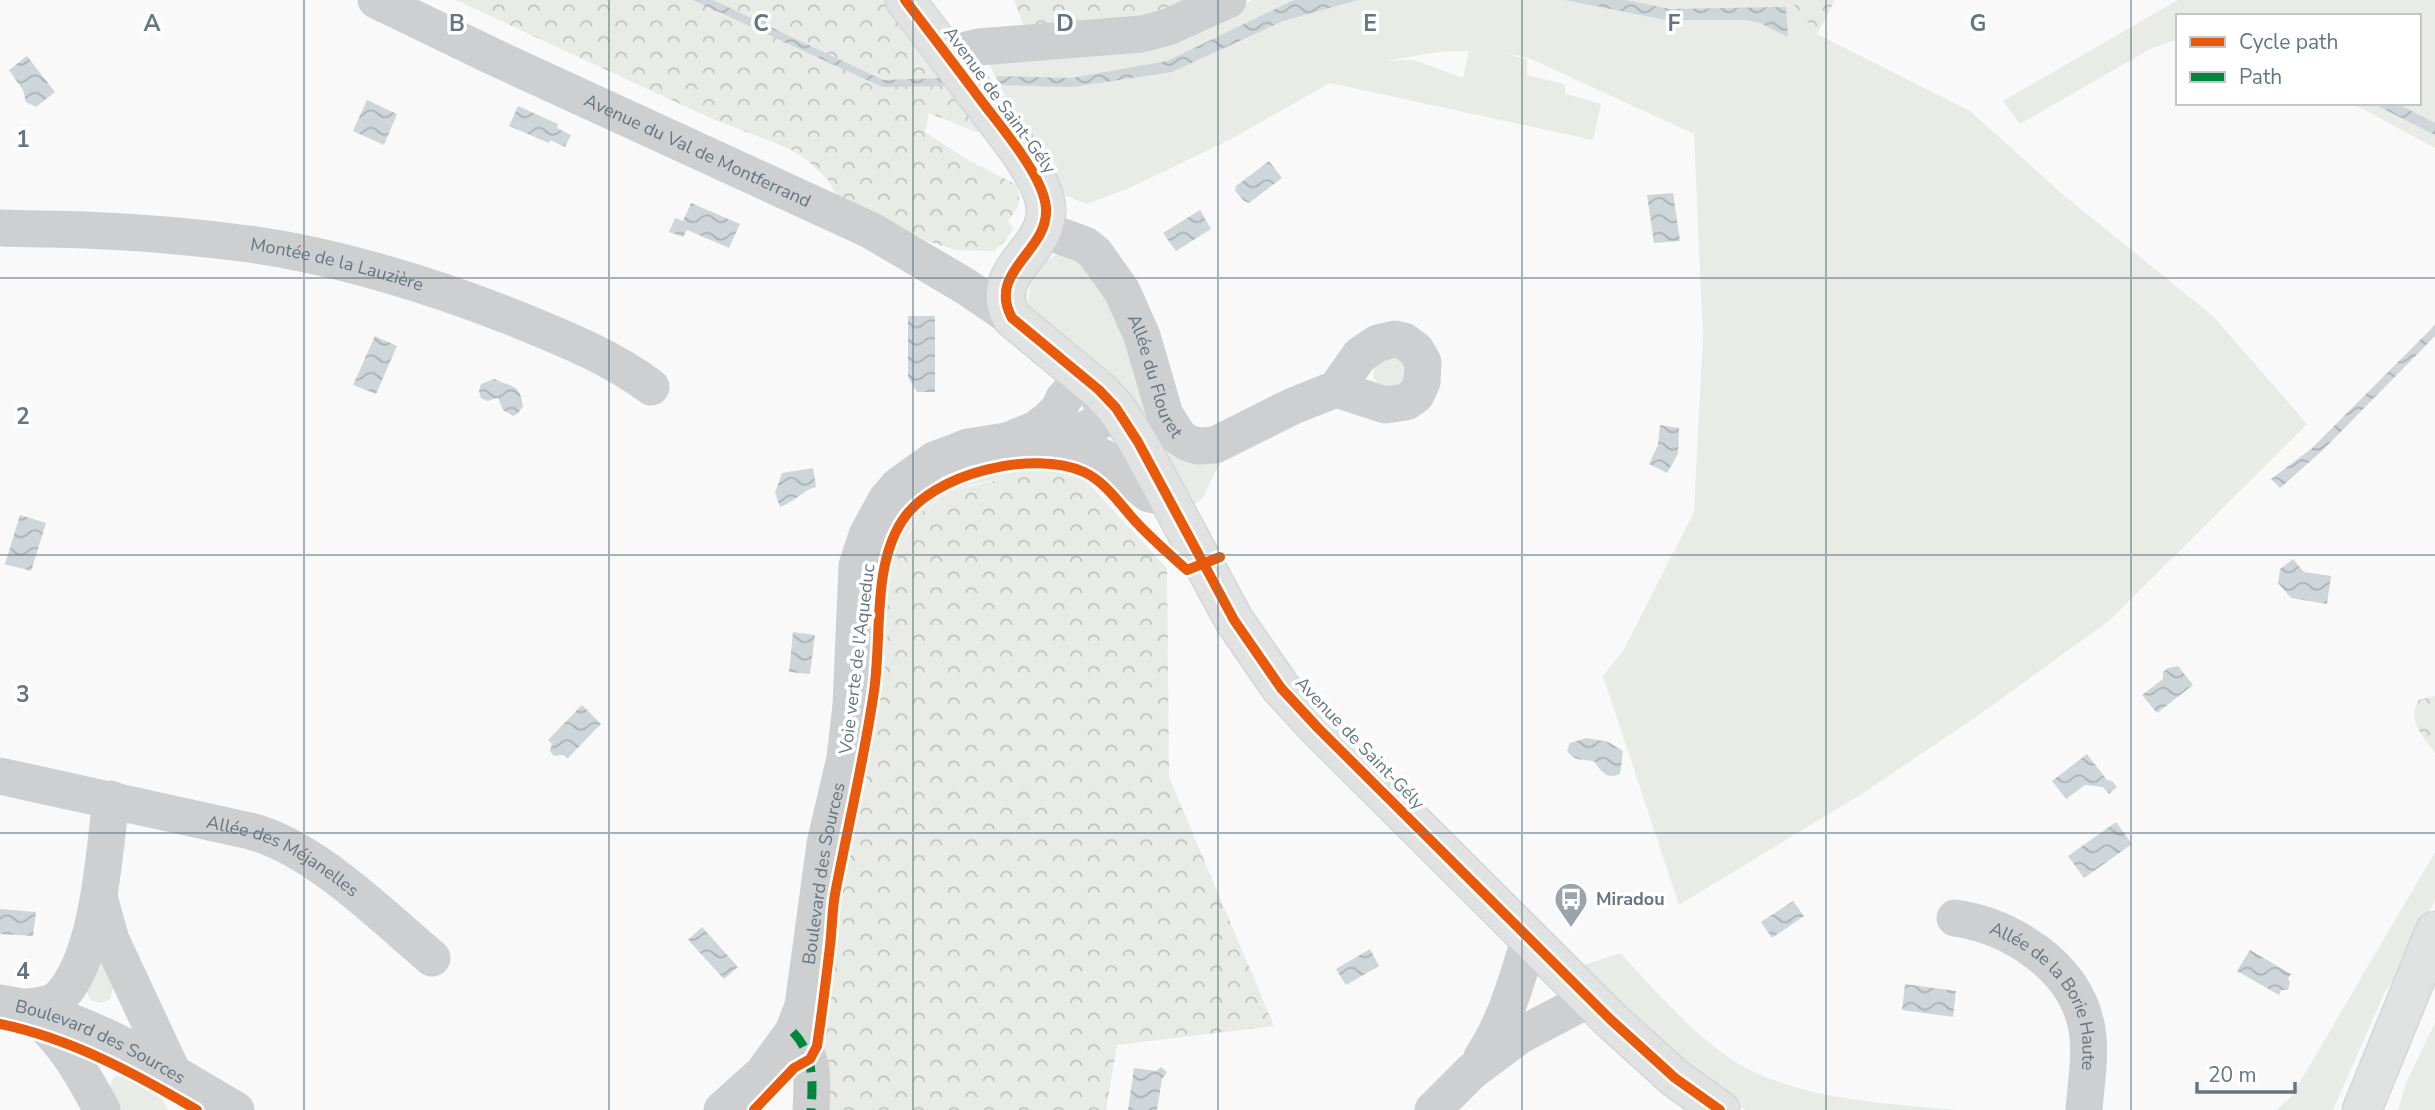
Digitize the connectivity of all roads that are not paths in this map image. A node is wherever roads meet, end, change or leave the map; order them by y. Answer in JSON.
{"nodes":[{"id":1,"x":376,"y":0,"type":"edge"},
{"id":2,"x":905,"y":0,"type":"edge"},
{"id":3,"x":1228,"y":0,"type":"edge"},
{"id":4,"x":950,"y":58,"type":"junction"},
{"id":5,"x":0,"y":228,"type":"edge"},
{"id":6,"x":1040,"y":231,"type":"junction"},
{"id":7,"x":1012,"y":318,"type":"junction"},
{"id":8,"x":1091,"y":384,"type":"junction"},
{"id":9,"x":651,"y":387,"type":"dead end"},
{"id":10,"x":1336,"y":389,"type":"dead end"},
{"id":11,"x":1024,"y":442,"type":"junction"},
{"id":12,"x":1168,"y":498,"type":"junction"},
{"id":13,"x":0,"y":776,"type":"edge"},
{"id":14,"x":111,"y":799,"type":"junction"},
{"id":15,"x":98,"y":896,"type":"junction"},
{"id":16,"x":1955,"y":918,"type":"dead end"},
{"id":17,"x":2435,"y":930,"type":"edge"},
{"id":18,"x":1530,"y":939,"type":"junction"},
{"id":19,"x":432,"y":958,"type":"dead end"},
{"id":20,"x":126,"y":970,"type":"junction"},
{"id":21,"x":1589,"y":999,"type":"junction"},
{"id":22,"x":13,"y":1005,"type":"edge"},
{"id":23,"x":89,"y":1028,"type":"junction"},
{"id":24,"x":793,"y":1032,"type":"junction"},
{"id":25,"x":136,"y":1052,"type":"junction"},
{"id":26,"x":1471,"y":1072,"type":"junction"},
{"id":27,"x":173,"y":1073,"type":"junction"},
{"id":28,"x":103,"y":1110,"type":"edge"},
{"id":29,"x":187,"y":1110,"type":"edge"},
{"id":30,"x":236,"y":1110,"type":"edge"},
{"id":31,"x":722,"y":1110,"type":"edge"},
{"id":32,"x":811,"y":1110,"type":"edge"},
{"id":33,"x":1433,"y":1110,"type":"edge"},
{"id":34,"x":1720,"y":1110,"type":"edge"},
{"id":35,"x":2084,"y":1110,"type":"edge"},
{"id":36,"x":2362,"y":1110,"type":"edge"}],
"edges":[{"from":1,"to":7,"type":"street","name":"Avenue du Val de Montferrand"},
{"from":2,"to":4,"type":"street","name":"Avenue de Saint-Gély"},
{"from":3,"to":4,"type":"street"},
{"from":4,"to":6,"type":"street","name":"Avenue de Saint-Gély"},
{"from":5,"to":9,"type":"street","name":"Montée de la Lauzière"},
{"from":6,"to":7,"type":"street","name":"Avenue de Saint-Gély"},
{"from":6,"to":10,"type":"street","name":"Allée du Flouret"},
{"from":7,"to":8,"type":"street","name":"Avenue de Saint-Gély"},
{"from":8,"to":11,"type":"street","name":"Boulevard des Sources"},
{"from":8,"to":12,"type":"street","name":"Avenue de Saint-Gély"},
{"from":11,"to":12,"type":"street","name":"Boulevard des Sources"},
{"from":11,"to":24,"type":"street","name":"Boulevard des Sources"},
{"from":12,"to":18,"type":"street","name":"Avenue de Saint-Gély"},
{"from":13,"to":14,"type":"street","name":"Allée des Méjanelles"},
{"from":14,"to":15,"type":"street"},
{"from":14,"to":19,"type":"street","name":"Allée des Méjanelles"},
{"from":15,"to":20,"type":"street"},
{"from":15,"to":22,"type":"street"},
{"from":16,"to":35,"type":"street","name":"Allée de la Borie Haute"},
{"from":17,"to":36,"type":"street"},
{"from":18,"to":21,"type":"street","name":"Avenue de Saint-Gély"},
{"from":18,"to":26,"type":"street"},
{"from":20,"to":23,"type":"street"},
{"from":20,"to":27,"type":"street"},
{"from":21,"to":26,"type":"street"},
{"from":21,"to":34,"type":"street","name":"Avenue de Saint-Gély"},
{"from":22,"to":23,"type":"street","name":"Boulevard des Sources"},
{"from":22,"to":28,"type":"street"},
{"from":23,"to":25,"type":"street","name":"Boulevard des Sources"},
{"from":24,"to":31,"type":"street","name":"Boulevard des Sources"},
{"from":24,"to":32,"type":"street"},
{"from":25,"to":27,"type":"street","name":"Boulevard des Sources"},
{"from":25,"to":28,"type":"street"},
{"from":26,"to":33,"type":"street"},
{"from":27,"to":29,"type":"street"},
{"from":27,"to":30,"type":"street","name":"Boulevard des Sources"}]}
